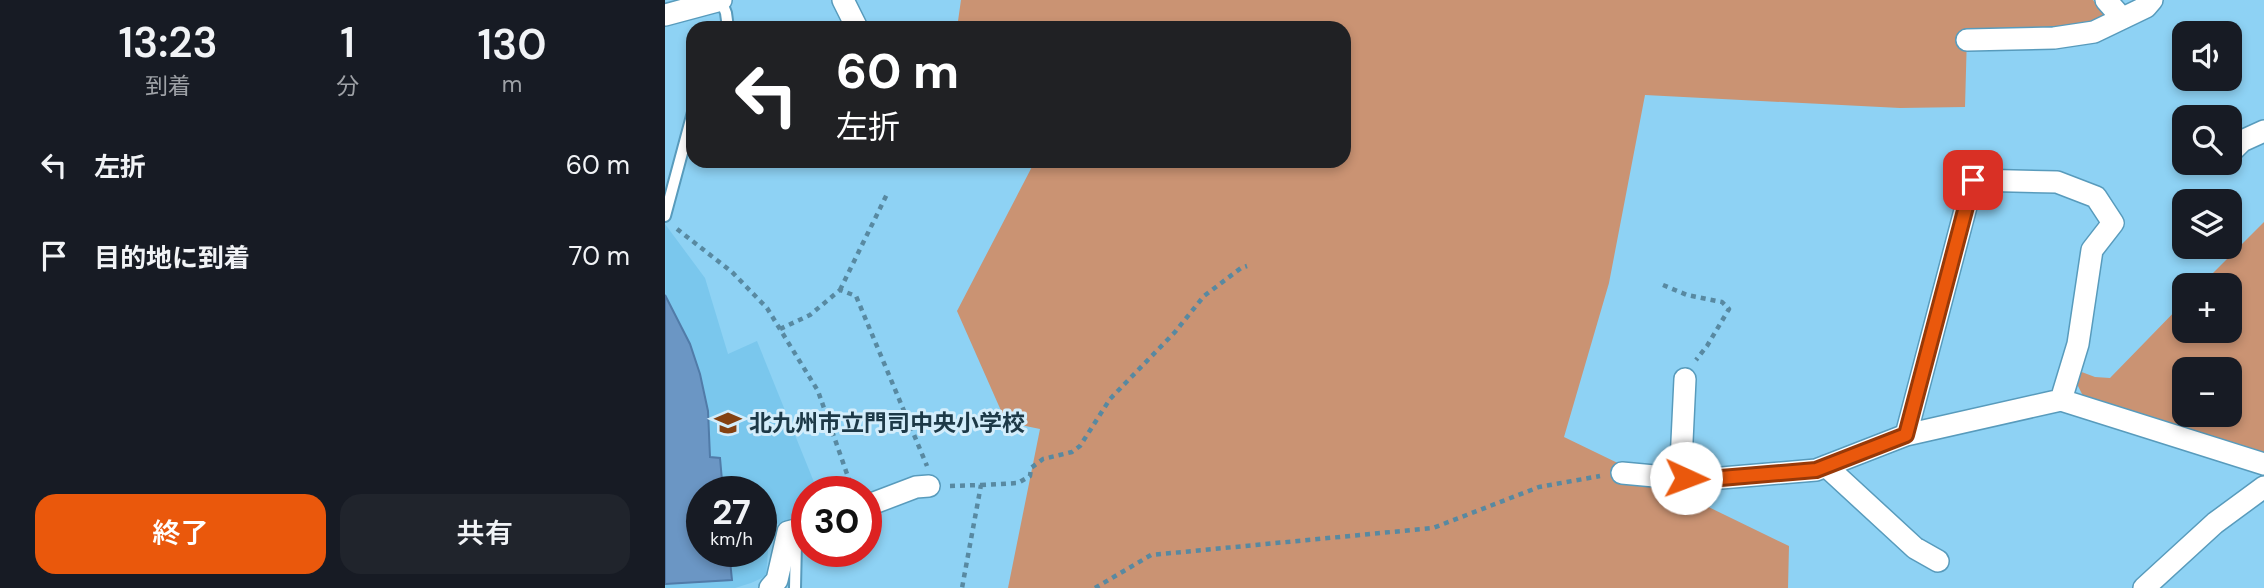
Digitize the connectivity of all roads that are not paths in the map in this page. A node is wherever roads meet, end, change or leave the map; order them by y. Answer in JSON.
{"nodes":[{"id":1,"x":721,"y":0,"type":"edge"},
{"id":2,"x":843,"y":0,"type":"edge"},
{"id":3,"x":2106,"y":0,"type":"edge"},
{"id":4,"x":2153,"y":0,"type":"edge"},
{"id":5,"x":665,"y":15,"type":"edge"},
{"id":6,"x":2121,"y":18,"type":"junction"},
{"id":7,"x":727,"y":21,"type":"edge"},
{"id":8,"x":854,"y":21,"type":"edge"},
{"id":9,"x":1967,"y":40,"type":"dead end"},
{"id":10,"x":2264,"y":131,"type":"edge"},
{"id":11,"x":686,"y":138,"type":"edge"},
{"id":12,"x":2242,"y":141,"type":"edge"},
{"id":13,"x":665,"y":216,"type":"edge"},
{"id":14,"x":1685,"y":379,"type":"road end"},
{"id":15,"x":2061,"y":400,"type":"junction"},
{"id":16,"x":1906,"y":435,"type":"junction"},
{"id":17,"x":2264,"y":464,"type":"edge"},
{"id":18,"x":1826,"y":466,"type":"junction"},
{"id":19,"x":1622,"y":473,"type":"road end"},
{"id":20,"x":1686,"y":478,"type":"junction"},
{"id":21,"x":932,"y":486,"type":"road end"},
{"id":22,"x":2264,"y":486,"type":"edge"},
{"id":23,"x":882,"y":500,"type":"edge"},
{"id":24,"x":791,"y":532,"type":"edge"},
{"id":25,"x":1938,"y":561,"type":"dead end"},
{"id":26,"x":795,"y":567,"type":"edge"},
{"id":27,"x":770,"y":588,"type":"edge"},
{"id":28,"x":795,"y":588,"type":"edge"},
{"id":29,"x":2144,"y":588,"type":"edge"}],
"edges":[{"from":1,"to":5,"type":"street"},
{"from":1,"to":7,"type":"lane"},
{"from":2,"to":8,"type":"street"},
{"from":3,"to":6,"type":"street"},
{"from":4,"to":6,"type":"street"},
{"from":6,"to":9,"type":"street"},
{"from":10,"to":12,"type":"street"},
{"from":11,"to":13,"type":"lane"},
{"from":14,"to":20,"type":"street"},
{"from":15,"to":16,"type":"street"},
{"from":15,"to":16,"type":"street"},
{"from":15,"to":17,"type":"street"},
{"from":16,"to":18,"type":"street"},
{"from":18,"to":20,"type":"street"},
{"from":18,"to":25,"type":"street"},
{"from":19,"to":20,"type":"street"},
{"from":21,"to":23,"type":"street"},
{"from":22,"to":29,"type":"street"},
{"from":24,"to":27,"type":"street"},
{"from":26,"to":28,"type":"lane"}]}
